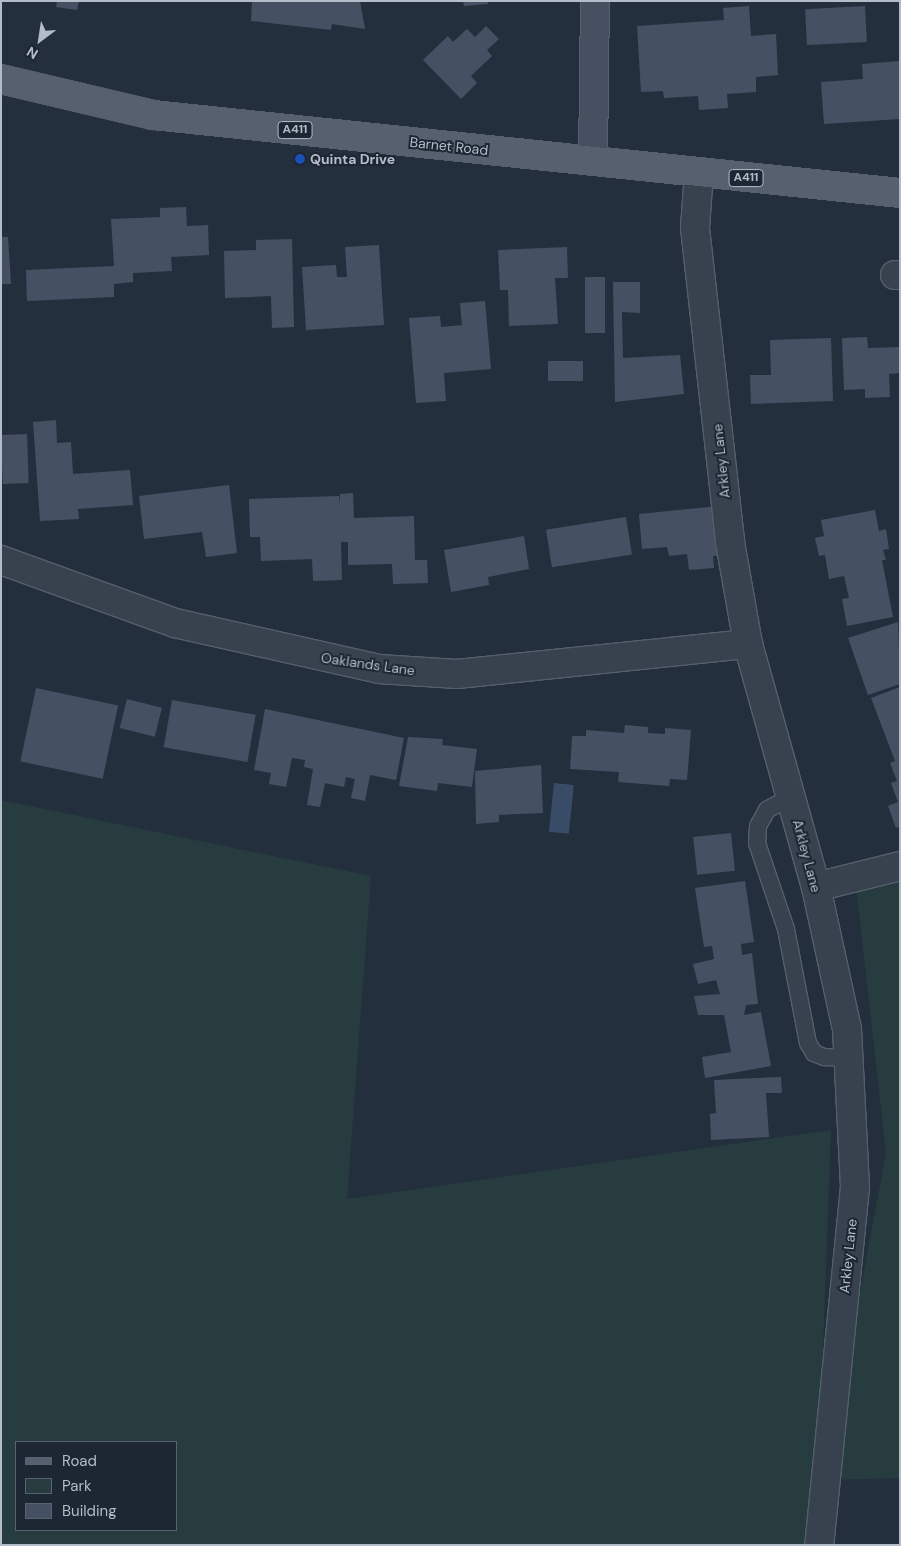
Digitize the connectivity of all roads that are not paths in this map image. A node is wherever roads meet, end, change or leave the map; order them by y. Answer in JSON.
{"nodes":[{"id":1,"x":595,"y":1,"type":"edge"},
{"id":2,"x":1,"y":79,"type":"edge"},
{"id":3,"x":592,"y":161,"type":"junction"},
{"id":4,"x":698,"y":172,"type":"junction"},
{"id":5,"x":900,"y":193,"type":"edge"},
{"id":6,"x":1,"y":560,"type":"edge"},
{"id":7,"x":748,"y":644,"type":"junction"},
{"id":8,"x":791,"y":797,"type":"junction"},
{"id":9,"x":900,"y":866,"type":"edge"},
{"id":10,"x":816,"y":887,"type":"junction"},
{"id":11,"x":848,"y":1058,"type":"junction"},
{"id":12,"x":819,"y":1545,"type":"edge"}],
"edges":[{"from":1,"to":3,"type":"street"},
{"from":2,"to":3,"type":"main road","name":"Barnet Road","number":"A411"},
{"from":3,"to":4,"type":"main road","name":"Barnet Road","number":"A411"},
{"from":4,"to":5,"type":"main road","name":"Barnet Road","number":"A411"},
{"from":4,"to":7,"type":"street","name":"Arkley Lane"},
{"from":6,"to":7,"type":"street","name":"Oaklands Lane"},
{"from":7,"to":8,"type":"street","name":"Arkley Lane"},
{"from":8,"to":10,"type":"street","name":"Arkley Lane"},
{"from":8,"to":11,"type":"lane"},
{"from":9,"to":10,"type":"street"},
{"from":10,"to":11,"type":"street","name":"Arkley Lane"},
{"from":11,"to":12,"type":"street","name":"Arkley Lane"}]}
